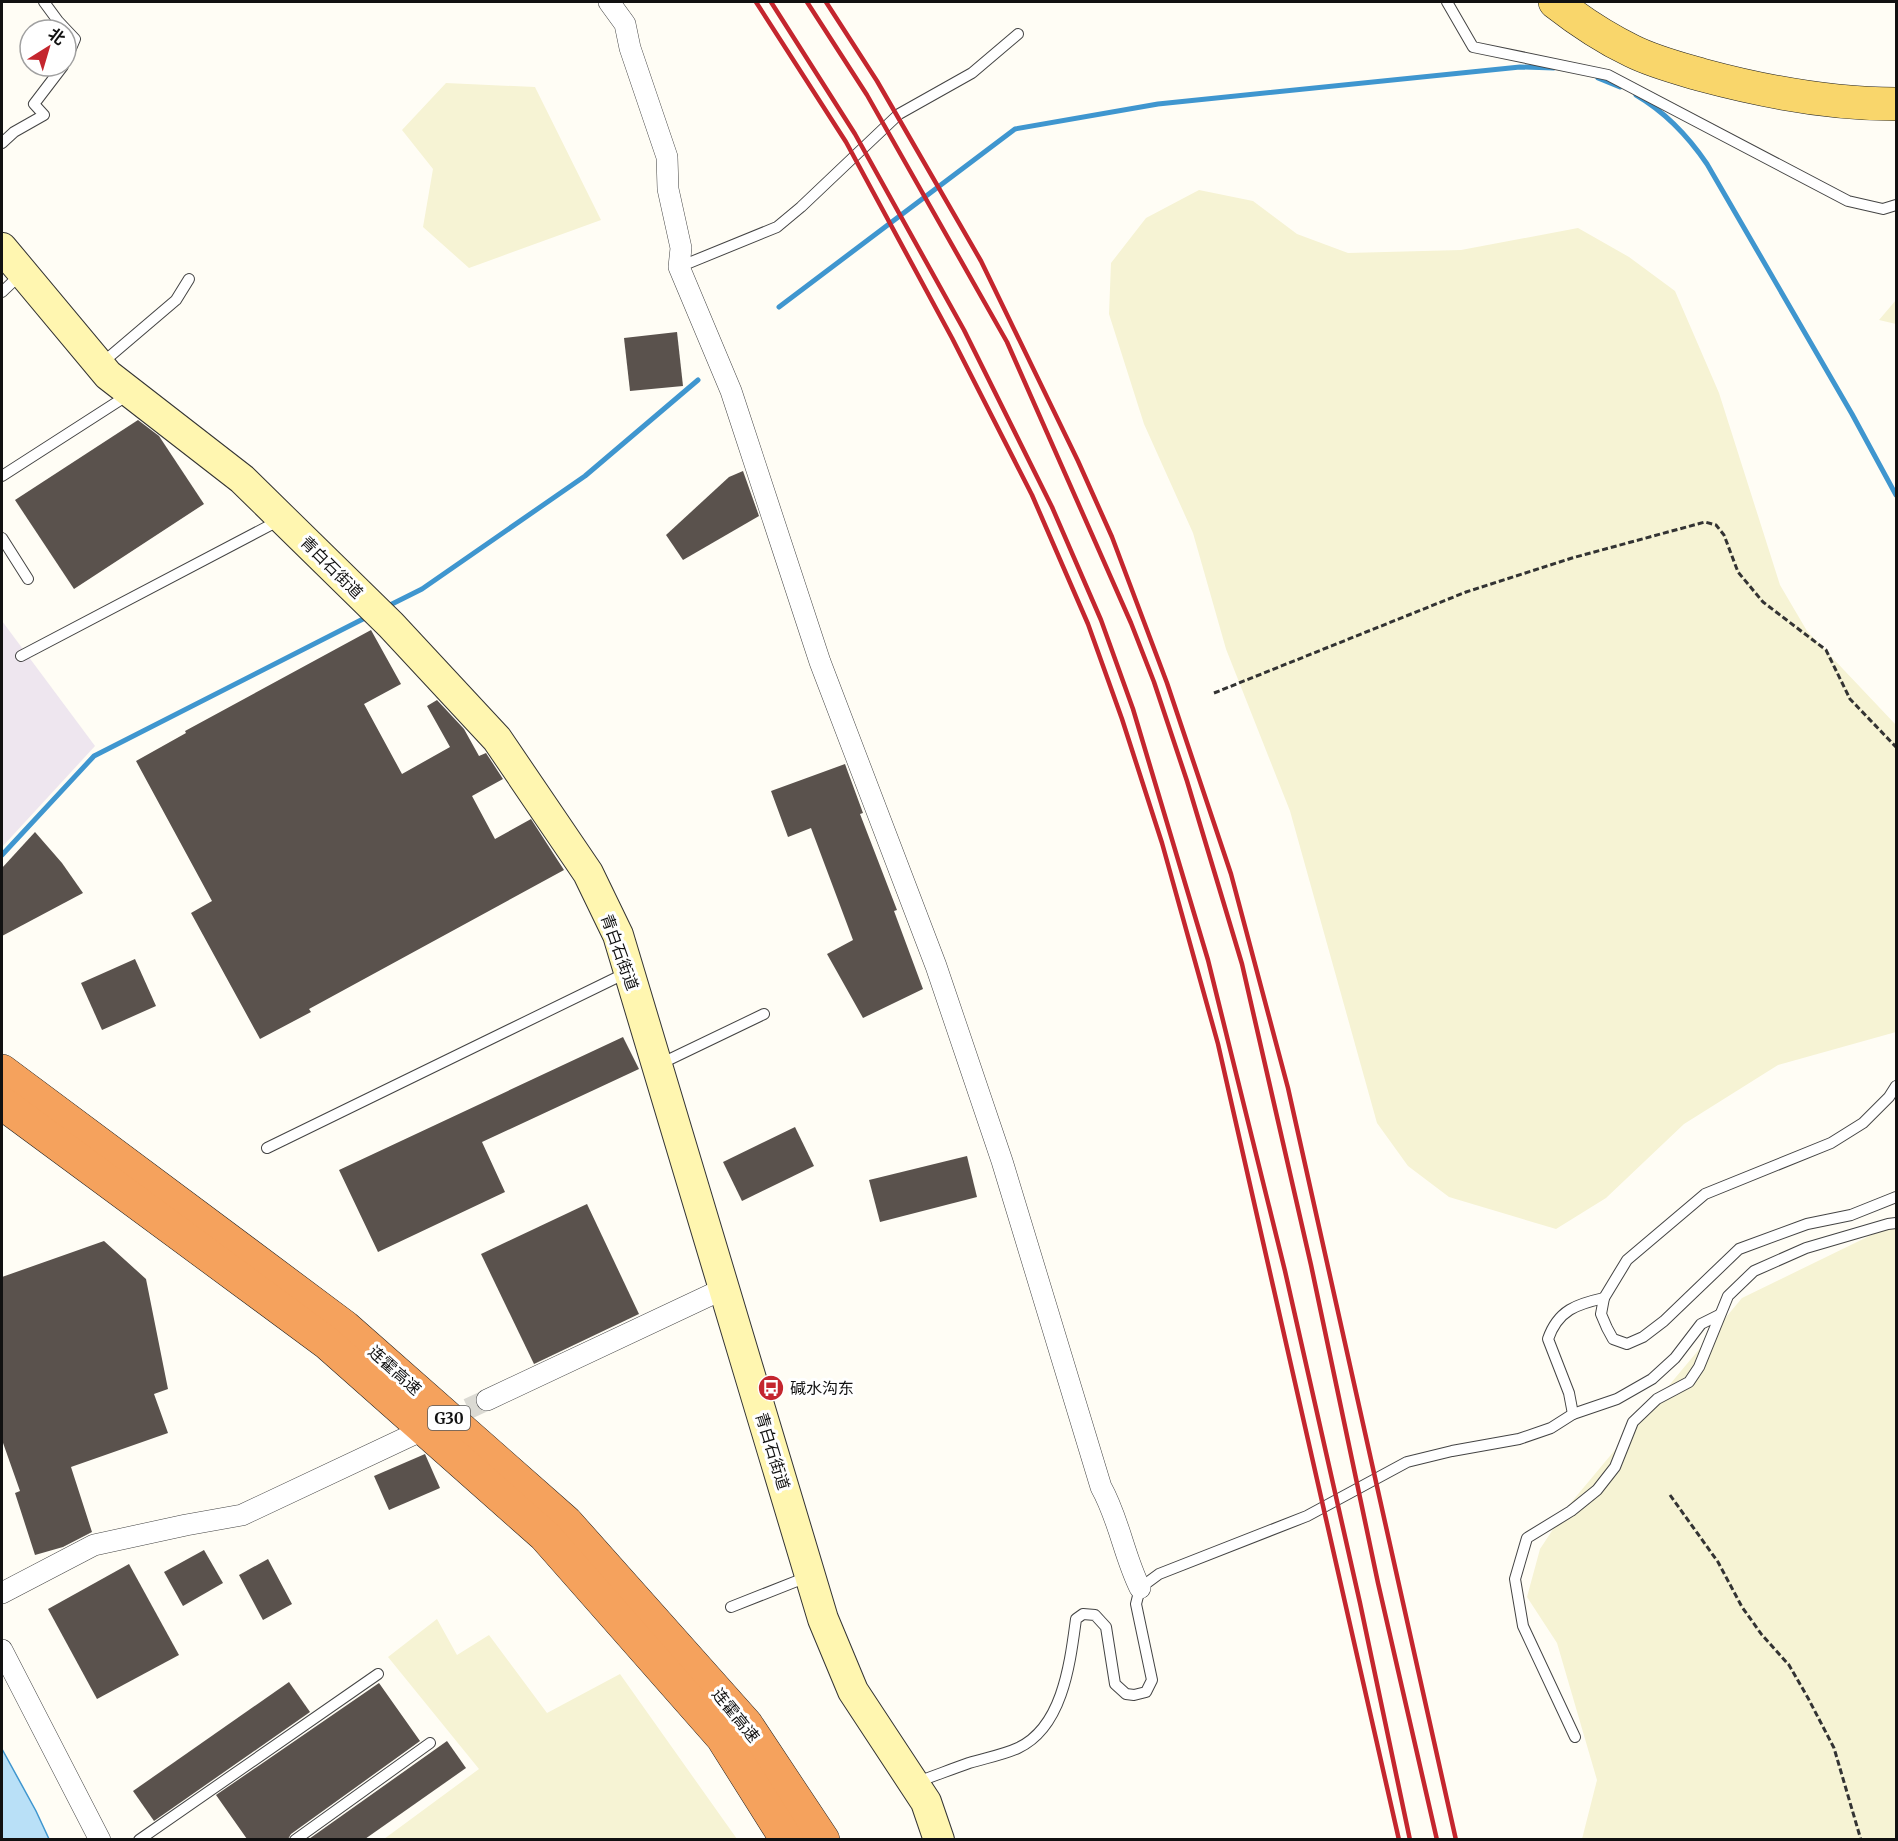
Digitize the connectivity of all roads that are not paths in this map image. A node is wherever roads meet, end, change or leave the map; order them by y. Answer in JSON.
{"nodes":[{"id":1,"x":44,"y":2,"type":"edge"},
{"id":2,"x":609,"y":2,"type":"edge"},
{"id":3,"x":1447,"y":2,"type":"edge"},
{"id":4,"x":1555,"y":2,"type":"edge"},
{"id":5,"x":56,"y":18,"type":"edge"},
{"id":6,"x":1018,"y":34,"type":"dead end"},
{"id":7,"x":54,"y":78,"type":"edge"},
{"id":8,"x":1896,"y":105,"type":"edge"},
{"id":9,"x":2,"y":143,"type":"edge"},
{"id":10,"x":1896,"y":205,"type":"edge"},
{"id":11,"x":2,"y":248,"type":"edge"},
{"id":12,"x":679,"y":267,"type":"junction"},
{"id":13,"x":23,"y":272,"type":"junction"},
{"id":14,"x":189,"y":279,"type":"dead end"},
{"id":15,"x":2,"y":292,"type":"edge"},
{"id":16,"x":99,"y":365,"type":"junction"},
{"id":17,"x":131,"y":393,"type":"junction"},
{"id":18,"x":2,"y":476,"type":"edge"},
{"id":19,"x":283,"y":519,"type":"junction"},
{"id":20,"x":2,"y":538,"type":"edge"},
{"id":21,"x":28,"y":579,"type":"dead end"},
{"id":22,"x":21,"y":656,"type":"dead end"},
{"id":23,"x":628,"y":971,"type":"junction"},
{"id":24,"x":764,"y":1014,"type":"dead end"},
{"id":25,"x":657,"y":1066,"type":"junction"},
{"id":26,"x":2,"y":1071,"type":"edge"},
{"id":27,"x":1896,"y":1086,"type":"edge"},
{"id":28,"x":2,"y":1103,"type":"edge"},
{"id":29,"x":267,"y":1148,"type":"dead end"},
{"id":30,"x":1896,"y":1197,"type":"edge"},
{"id":31,"x":1896,"y":1223,"type":"edge"},
{"id":32,"x":723,"y":1288,"type":"junction"},
{"id":33,"x":1604,"y":1298,"type":"junction"},
{"id":34,"x":1719,"y":1316,"type":"junction"},
{"id":35,"x":487,"y":1400,"type":"tunnel mouth"},
{"id":36,"x":1573,"y":1414,"type":"junction"},
{"id":37,"x":412,"y":1435,"type":"dead end"},
{"id":38,"x":810,"y":1576,"type":"junction"},
{"id":39,"x":1140,"y":1588,"type":"junction"},
{"id":40,"x":2,"y":1593,"type":"edge"},
{"id":41,"x":731,"y":1607,"type":"dead end"},
{"id":42,"x":2,"y":1650,"type":"edge"},
{"id":43,"x":378,"y":1674,"type":"dead end"},
{"id":44,"x":1575,"y":1737,"type":"dead end"},
{"id":45,"x":430,"y":1743,"type":"dead end"},
{"id":46,"x":914,"y":1784,"type":"junction"},
{"id":47,"x":100,"y":1839,"type":"edge"},
{"id":48,"x":139,"y":1839,"type":"edge"},
{"id":49,"x":295,"y":1839,"type":"edge"},
{"id":50,"x":787,"y":1839,"type":"edge"},
{"id":51,"x":823,"y":1839,"type":"edge"},
{"id":52,"x":939,"y":1839,"type":"edge"}],
"edges":[{"from":1,"to":5,"type":"lane"},
{"from":2,"to":12,"type":"street"},
{"from":3,"to":10,"type":"lane"},
{"from":4,"to":8,"type":"main road"},
{"from":6,"to":12,"type":"lane"},
{"from":7,"to":9,"type":"lane"},
{"from":11,"to":13,"type":"street","name":"青白石街道"},
{"from":12,"to":39,"type":"street"},
{"from":13,"to":15,"type":"lane"},
{"from":13,"to":16,"type":"street","name":"青白石街道"},
{"from":14,"to":16,"type":"lane"},
{"from":16,"to":17,"type":"street","name":"青白石街道"},
{"from":17,"to":18,"type":"lane"},
{"from":17,"to":19,"type":"street","name":"青白石街道"},
{"from":19,"to":22,"type":"lane"},
{"from":19,"to":23,"type":"street","name":"青白石街道"},
{"from":20,"to":21,"type":"lane"},
{"from":23,"to":25,"type":"street","name":"青白石街道"},
{"from":23,"to":29,"type":"lane"},
{"from":24,"to":25,"type":"lane"},
{"from":25,"to":32,"type":"street","name":"青白石街道"},
{"from":26,"to":51,"type":"highway","name":"连霍高速","number":"G30"},
{"from":27,"to":33,"type":"lane"},
{"from":28,"to":50,"type":"highway","name":"连霍高速","number":"G30"},
{"from":30,"to":33,"type":"lane"},
{"from":31,"to":34,"type":"lane"},
{"from":32,"to":35,"type":"street"},
{"from":32,"to":38,"type":"street","name":"青白石街道"},
{"from":33,"to":36,"type":"lane"},
{"from":34,"to":36,"type":"lane"},
{"from":34,"to":44,"type":"lane"},
{"from":36,"to":39,"type":"lane"},
{"from":37,"to":40,"type":"street"},
{"from":38,"to":41,"type":"lane"},
{"from":38,"to":46,"type":"street","name":"青白石街道"},
{"from":39,"to":46,"type":"lane"},
{"from":42,"to":47,"type":"street"},
{"from":43,"to":48,"type":"lane"},
{"from":45,"to":49,"type":"lane"},
{"from":46,"to":52,"type":"street","name":"青白石街道"}]}
